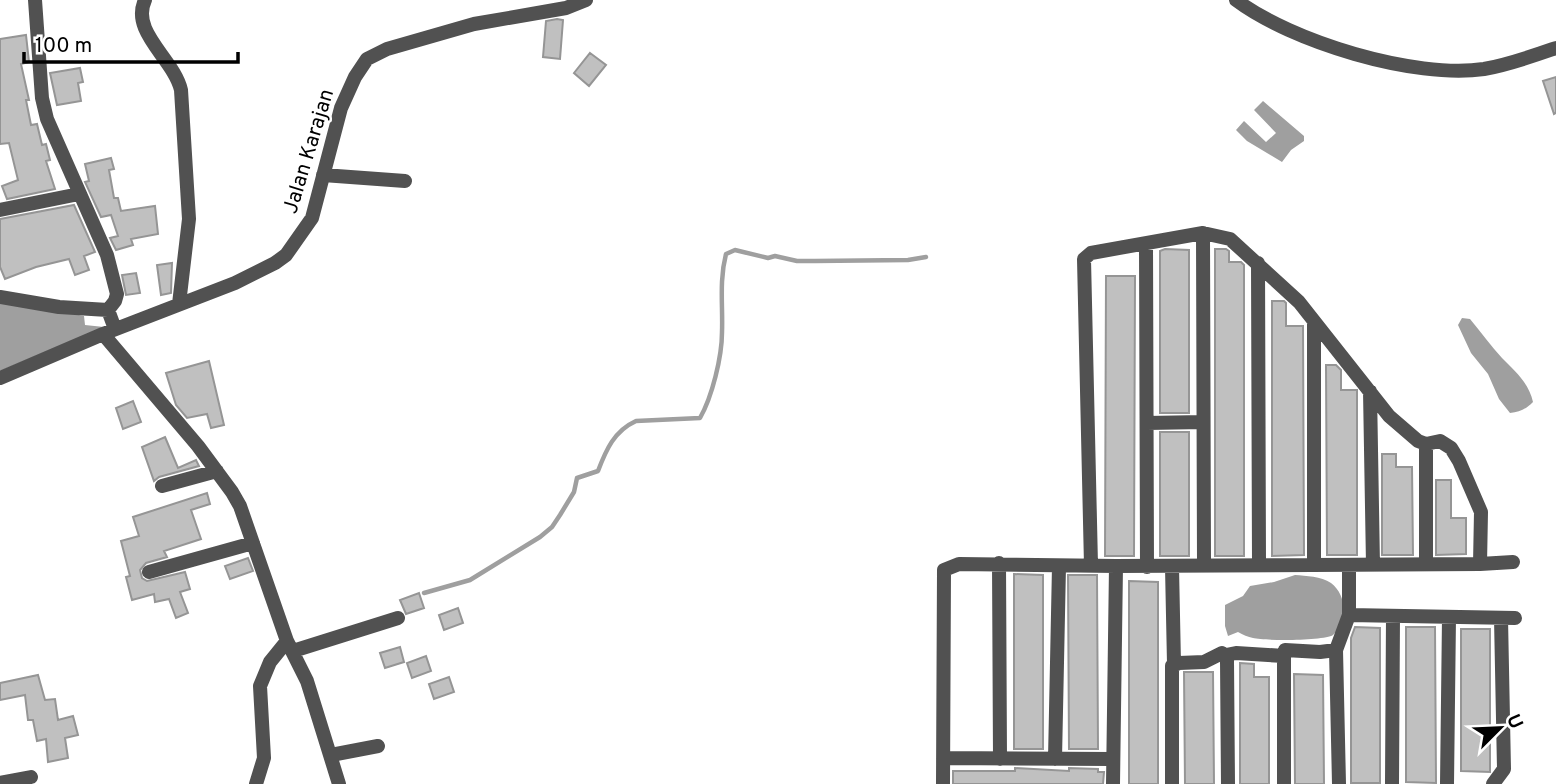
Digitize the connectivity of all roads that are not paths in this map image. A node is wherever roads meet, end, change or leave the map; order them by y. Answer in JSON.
{"nodes":[{"id":1,"x":35,"y":0,"type":"edge"},
{"id":2,"x":145,"y":0,"type":"edge"},
{"id":3,"x":586,"y":0,"type":"edge"},
{"id":4,"x":1236,"y":0,"type":"edge"},
{"id":5,"x":1556,"y":48,"type":"edge"},
{"id":6,"x":323,"y":175,"type":"junction"},
{"id":7,"x":405,"y":181,"type":"dead end"},
{"id":8,"x":79,"y":194,"type":"junction"},
{"id":9,"x":0,"y":210,"type":"edge"},
{"id":10,"x":1203,"y":233,"type":"junction"},
{"id":11,"x":1146,"y":243,"type":"junction"},
{"id":12,"x":1258,"y":263,"type":"junction"},
{"id":13,"x":0,"y":297,"type":"edge"},
{"id":14,"x":179,"y":304,"type":"junction"},
{"id":15,"x":108,"y":310,"type":"junction"},
{"id":16,"x":1314,"y":322,"type":"junction"},
{"id":17,"x":109,"y":331,"type":"junction"},
{"id":18,"x":0,"y":378,"type":"edge"},
{"id":19,"x":1370,"y":391,"type":"junction"},
{"id":20,"x":1203,"y":422,"type":"junction"},
{"id":21,"x":1147,"y":423,"type":"junction"},
{"id":22,"x":1426,"y":444,"type":"junction"},
{"id":23,"x":217,"y":471,"type":"junction"},
{"id":24,"x":162,"y":486,"type":"dead end"},
{"id":25,"x":253,"y":543,"type":"junction"},
{"id":26,"x":1513,"y":562,"type":"dead end"},
{"id":27,"x":999,"y":563,"type":"junction"},
{"id":28,"x":1426,"y":564,"type":"junction"},
{"id":29,"x":1480,"y":564,"type":"junction"},
{"id":30,"x":1091,"y":565,"type":"junction"},
{"id":31,"x":1205,"y":565,"type":"junction"},
{"id":32,"x":1259,"y":565,"type":"junction"},
{"id":33,"x":1314,"y":565,"type":"junction"},
{"id":34,"x":1349,"y":565,"type":"junction"},
{"id":35,"x":1373,"y":565,"type":"junction"},
{"id":36,"x":1059,"y":566,"type":"junction"},
{"id":37,"x":1116,"y":566,"type":"junction"},
{"id":38,"x":1172,"y":566,"type":"junction"},
{"id":39,"x":1147,"y":567,"type":"junction"},
{"id":40,"x":149,"y":572,"type":"dead end"},
{"id":41,"x":1349,"y":615,"type":"junction"},
{"id":42,"x":1393,"y":616,"type":"junction"},
{"id":43,"x":1448,"y":617,"type":"junction"},
{"id":44,"x":398,"y":618,"type":"dead end"},
{"id":45,"x":290,"y":646,"type":"junction"},
{"id":46,"x":1336,"y":650,"type":"junction"},
{"id":47,"x":1226,"y":655,"type":"junction"},
{"id":48,"x":1284,"y":656,"type":"junction"},
{"id":49,"x":1174,"y":664,"type":"junction"},
{"id":50,"x":378,"y":746,"type":"dead end"},
{"id":51,"x":331,"y":755,"type":"junction"},
{"id":52,"x":943,"y":758,"type":"junction"},
{"id":53,"x":1000,"y":759,"type":"junction"},
{"id":54,"x":1055,"y":759,"type":"junction"},
{"id":55,"x":1112,"y":759,"type":"junction"},
{"id":56,"x":31,"y":777,"type":"dead end"},
{"id":57,"x":0,"y":783,"type":"edge"},
{"id":58,"x":256,"y":784,"type":"edge"},
{"id":59,"x":339,"y":784,"type":"edge"},
{"id":60,"x":943,"y":784,"type":"edge"},
{"id":61,"x":1113,"y":784,"type":"edge"},
{"id":62,"x":1172,"y":784,"type":"edge"},
{"id":63,"x":1227,"y":784,"type":"edge"},
{"id":64,"x":1284,"y":784,"type":"edge"},
{"id":65,"x":1339,"y":784,"type":"edge"},
{"id":66,"x":1392,"y":784,"type":"edge"},
{"id":67,"x":1447,"y":784,"type":"edge"},
{"id":68,"x":1493,"y":784,"type":"edge"}],
"edges":[{"from":1,"to":8,"type":"street"},
{"from":2,"to":14,"type":"street"},
{"from":3,"to":6,"type":"street","name":"Jalan Karajan"},
{"from":4,"to":5,"type":"street"},
{"from":6,"to":7,"type":"street"},
{"from":6,"to":14,"type":"street","name":"Jalan Karajan"},
{"from":8,"to":9,"type":"street"},
{"from":8,"to":15,"type":"street"},
{"from":10,"to":11,"type":"street"},
{"from":10,"to":12,"type":"street"},
{"from":10,"to":20,"type":"street"},
{"from":11,"to":21,"type":"street"},
{"from":11,"to":30,"type":"street"},
{"from":12,"to":16,"type":"street"},
{"from":12,"to":32,"type":"street"},
{"from":13,"to":15,"type":"street"},
{"from":14,"to":17,"type":"street","name":"Jalan Karajan"},
{"from":15,"to":17,"type":"street"},
{"from":16,"to":19,"type":"street"},
{"from":16,"to":33,"type":"street"},
{"from":17,"to":18,"type":"street","name":"Jalan Karajan"},
{"from":17,"to":23,"type":"street"},
{"from":19,"to":22,"type":"street"},
{"from":19,"to":35,"type":"street"},
{"from":20,"to":21,"type":"street"},
{"from":20,"to":31,"type":"street"},
{"from":21,"to":39,"type":"street"},
{"from":22,"to":28,"type":"street"},
{"from":22,"to":29,"type":"street"},
{"from":23,"to":24,"type":"street"},
{"from":23,"to":25,"type":"street"},
{"from":25,"to":40,"type":"street"},
{"from":25,"to":45,"type":"street"},
{"from":26,"to":29,"type":"street"},
{"from":27,"to":36,"type":"street"},
{"from":27,"to":52,"type":"street"},
{"from":27,"to":53,"type":"street"},
{"from":28,"to":29,"type":"street"},
{"from":28,"to":35,"type":"street"},
{"from":30,"to":36,"type":"street"},
{"from":30,"to":37,"type":"street"},
{"from":31,"to":32,"type":"street"},
{"from":31,"to":38,"type":"street"},
{"from":32,"to":33,"type":"street"},
{"from":33,"to":34,"type":"street"},
{"from":34,"to":35,"type":"street"},
{"from":34,"to":41,"type":"street"},
{"from":36,"to":54,"type":"street"},
{"from":37,"to":39,"type":"street"},
{"from":37,"to":55,"type":"street"},
{"from":38,"to":39,"type":"street"},
{"from":38,"to":49,"type":"street"},
{"from":41,"to":42,"type":"street"},
{"from":41,"to":46,"type":"street"},
{"from":42,"to":43,"type":"street"},
{"from":42,"to":66,"type":"street"},
{"from":43,"to":67,"type":"street"},
{"from":43,"to":68,"type":"street"},
{"from":44,"to":45,"type":"street"},
{"from":45,"to":51,"type":"street"},
{"from":45,"to":58,"type":"street"},
{"from":46,"to":48,"type":"street"},
{"from":46,"to":65,"type":"street"},
{"from":47,"to":48,"type":"street"},
{"from":47,"to":49,"type":"street"},
{"from":47,"to":63,"type":"street"},
{"from":48,"to":64,"type":"street"},
{"from":49,"to":62,"type":"street"},
{"from":50,"to":51,"type":"street"},
{"from":51,"to":59,"type":"street"},
{"from":52,"to":53,"type":"street"},
{"from":52,"to":60,"type":"street"},
{"from":53,"to":54,"type":"street"},
{"from":54,"to":55,"type":"street"},
{"from":55,"to":61,"type":"street"},
{"from":56,"to":57,"type":"street"}]}
